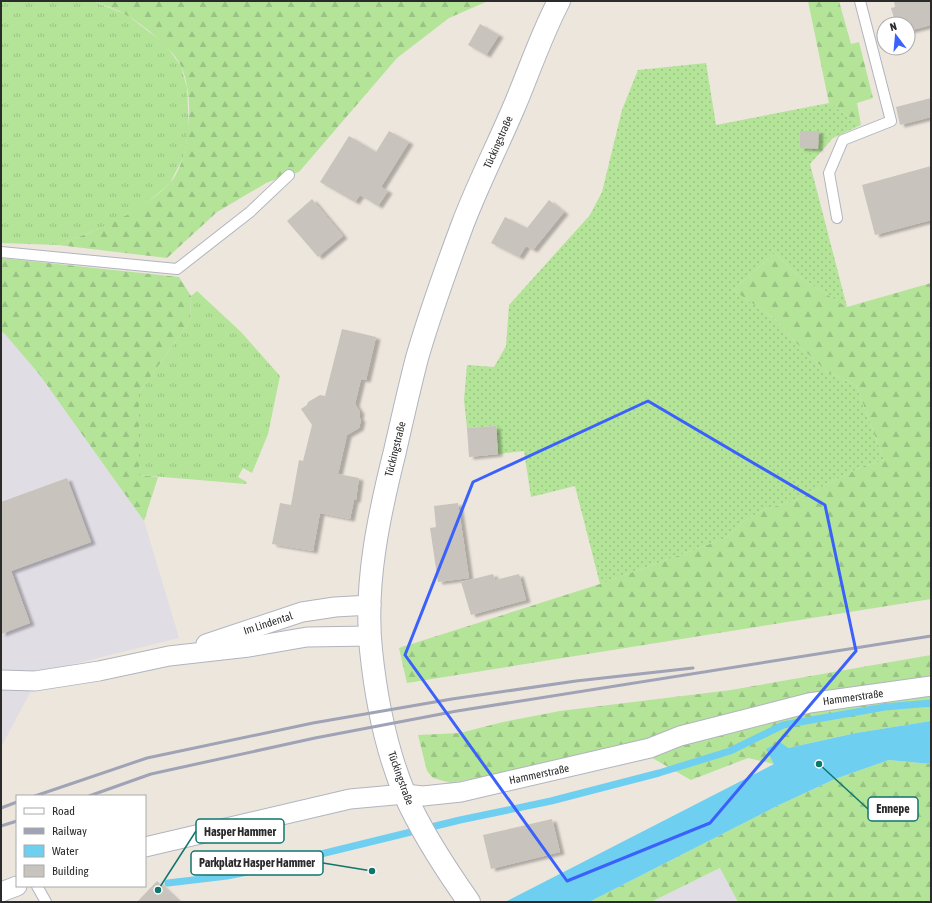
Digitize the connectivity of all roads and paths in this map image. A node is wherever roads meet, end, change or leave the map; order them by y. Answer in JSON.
{"nodes":[{"id":1,"x":559,"y":1,"type":"edge"},
{"id":2,"x":860,"y":1,"type":"edge"},
{"id":3,"x":289,"y":175,"type":"dead end"},
{"id":4,"x":837,"y":218,"type":"dead end"},
{"id":5,"x":1,"y":252,"type":"edge"},
{"id":6,"x":371,"y":605,"type":"junction"},
{"id":7,"x":370,"y":636,"type":"junction"},
{"id":8,"x":169,"y":656,"type":"junction"},
{"id":9,"x":1,"y":680,"type":"edge"},
{"id":10,"x":931,"y":686,"type":"edge"},
{"id":11,"x":405,"y":794,"type":"junction"},
{"id":12,"x":146,"y":846,"type":"edge"},
{"id":13,"x":16,"y":886,"type":"edge"},
{"id":14,"x":38,"y":887,"type":"edge"},
{"id":15,"x":1,"y":892,"type":"edge"},
{"id":16,"x":46,"y":902,"type":"edge"},
{"id":17,"x":469,"y":902,"type":"edge"}],
"edges":[{"from":1,"to":6,"type":"street","name":"Tückingstraße"},
{"from":2,"to":4,"type":"lane"},
{"from":3,"to":5,"type":"lane"},
{"from":6,"to":7,"type":"street","name":"Tückingstraße"},
{"from":6,"to":8,"type":"street","name":"Im Lindental"},
{"from":7,"to":8,"type":"street","name":"Im Lindental"},
{"from":7,"to":11,"type":"street","name":"Tückingstraße"},
{"from":8,"to":9,"type":"street","name":"Im Lindental"},
{"from":10,"to":11,"type":"street","name":"Hammerstraße"},
{"from":11,"to":12,"type":"street","name":"Hammerstraße"},
{"from":11,"to":17,"type":"street","name":"Tückingstraße"},
{"from":13,"to":15,"type":"street"},
{"from":14,"to":16,"type":"lane"}]}
